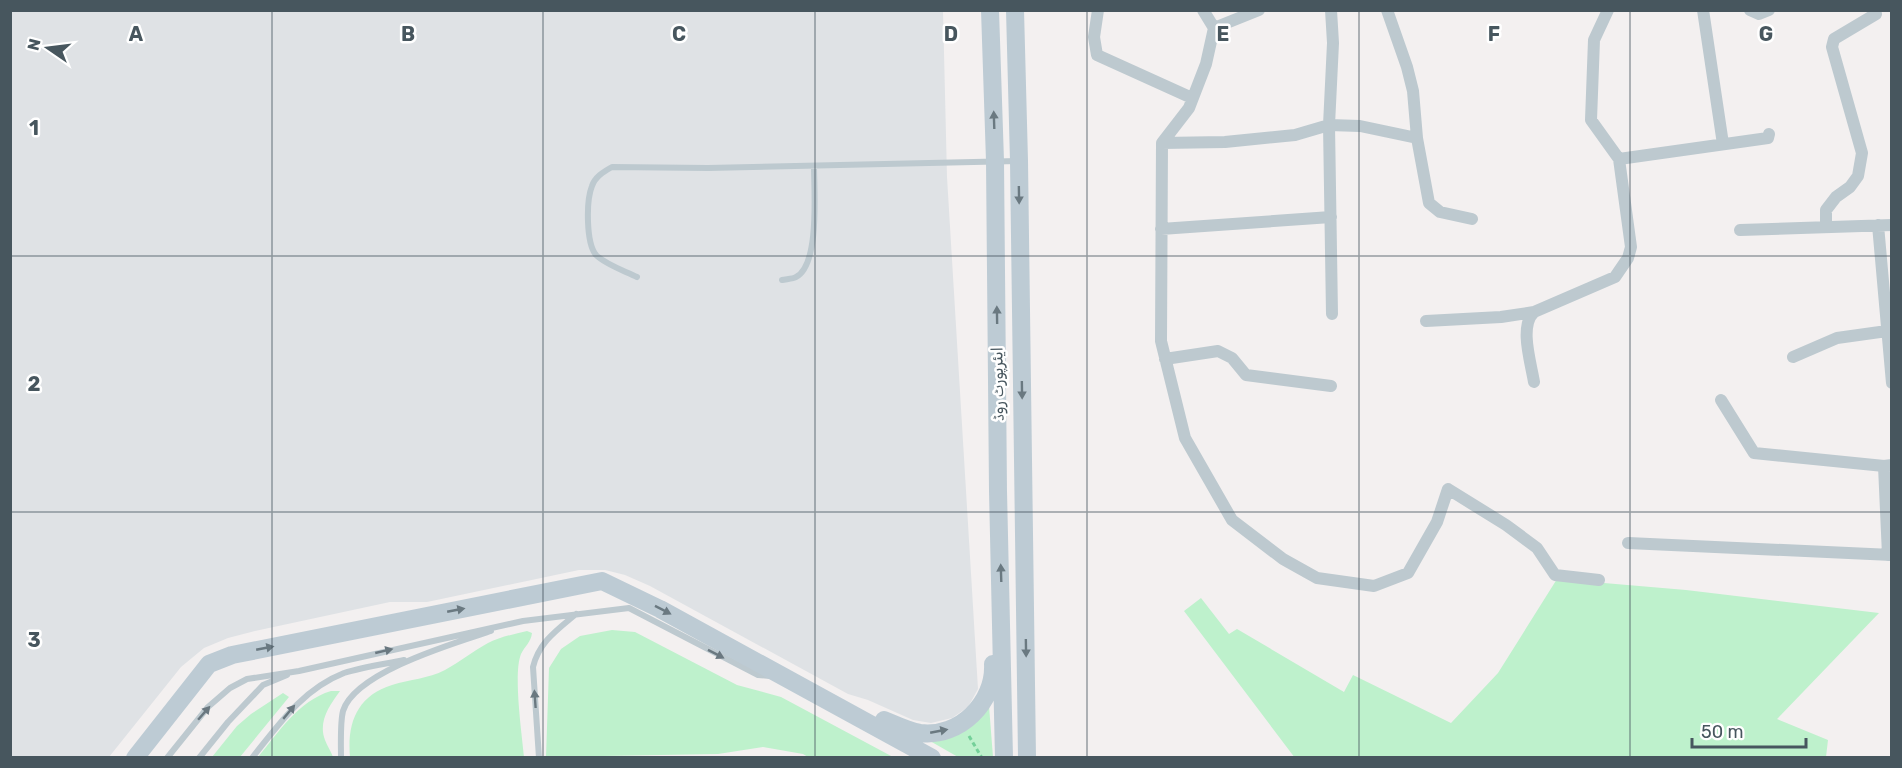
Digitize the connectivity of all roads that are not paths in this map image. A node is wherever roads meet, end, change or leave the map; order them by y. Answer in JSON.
{"nodes":[{"id":1,"x":990,"y":10,"type":"edge"},
{"id":2,"x":1015,"y":10,"type":"edge"},
{"id":3,"x":1098,"y":10,"type":"edge"},
{"id":4,"x":1203,"y":10,"type":"edge"},
{"id":5,"x":1259,"y":10,"type":"edge"},
{"id":6,"x":1331,"y":10,"type":"edge"},
{"id":7,"x":1387,"y":10,"type":"edge"},
{"id":8,"x":1608,"y":10,"type":"edge"},
{"id":9,"x":1702,"y":10,"type":"edge"},
{"id":10,"x":1750,"y":10,"type":"edge"},
{"id":11,"x":1769,"y":10,"type":"edge"},
{"id":12,"x":1876,"y":14,"type":"dead end"},
{"id":13,"x":1214,"y":28,"type":"junction"},
{"id":14,"x":1192,"y":98,"type":"junction"},
{"id":15,"x":1329,"y":125,"type":"junction"},
{"id":16,"x":1769,"y":134,"type":"dead end"},
{"id":17,"x":1417,"y":138,"type":"junction"},
{"id":18,"x":1162,"y":143,"type":"junction"},
{"id":19,"x":1723,"y":144,"type":"junction"},
{"id":20,"x":1619,"y":159,"type":"junction"},
{"id":21,"x":995,"y":161,"type":"junction"},
{"id":22,"x":1019,"y":161,"type":"junction"},
{"id":23,"x":814,"y":166,"type":"junction"},
{"id":24,"x":1331,"y":217,"type":"junction"},
{"id":25,"x":1472,"y":219,"type":"dead end"},
{"id":26,"x":1878,"y":225,"type":"junction"},
{"id":27,"x":1892,"y":225,"type":"edge"},
{"id":28,"x":1826,"y":227,"type":"junction"},
{"id":29,"x":1161,"y":229,"type":"junction"},
{"id":30,"x":1740,"y":230,"type":"dead end"},
{"id":31,"x":637,"y":277,"type":"dead end"},
{"id":32,"x":782,"y":280,"type":"dead end"},
{"id":33,"x":1533,"y":312,"type":"junction"},
{"id":34,"x":1332,"y":314,"type":"dead end"},
{"id":35,"x":1426,"y":321,"type":"dead end"},
{"id":36,"x":1887,"y":331,"type":"junction"},
{"id":37,"x":1793,"y":357,"type":"dead end"},
{"id":38,"x":1165,"y":359,"type":"junction"},
{"id":39,"x":1534,"y":382,"type":"dead end"},
{"id":40,"x":1892,"y":383,"type":"edge"},
{"id":41,"x":1331,"y":386,"type":"dead end"},
{"id":42,"x":1721,"y":400,"type":"dead end"},
{"id":43,"x":1888,"y":466,"type":"edge"},
{"id":44,"x":1628,"y":543,"type":"dead end"},
{"id":45,"x":1890,"y":555,"type":"edge"},
{"id":46,"x":1599,"y":580,"type":"dead end"},
{"id":47,"x":1002,"y":602,"type":"junction"},
{"id":48,"x":576,"y":614,"type":"junction"},
{"id":49,"x":523,"y":621,"type":"junction"},
{"id":50,"x":415,"y":657,"type":"junction"},
{"id":51,"x":299,"y":670,"type":"junction"},
{"id":52,"x":786,"y":677,"type":"junction"},
{"id":53,"x":824,"y":698,"type":"junction"},
{"id":54,"x":135,"y":758,"type":"edge"},
{"id":55,"x":167,"y":758,"type":"edge"},
{"id":56,"x":199,"y":758,"type":"edge"},
{"id":57,"x":252,"y":758,"type":"edge"},
{"id":58,"x":341,"y":758,"type":"edge"},
{"id":59,"x":539,"y":758,"type":"edge"},
{"id":60,"x":932,"y":758,"type":"edge"},
{"id":61,"x":1004,"y":758,"type":"edge"},
{"id":62,"x":1028,"y":758,"type":"edge"}],
"edges":[{"from":21,"to":1,"type":"main road","name":"ایئرپورٹ روڈ","one_way":true},
{"from":2,"to":22,"type":"main road","name":"ایئرپورٹ روڈ"},
{"from":3,"to":14,"type":"street"},
{"from":4,"to":13,"type":"street"},
{"from":5,"to":13,"type":"street"},
{"from":6,"to":15,"type":"street"},
{"from":7,"to":17,"type":"street"},
{"from":8,"to":20,"type":"street"},
{"from":9,"to":19,"type":"street"},
{"from":10,"to":11,"type":"street"},
{"from":12,"to":28,"type":"street"},
{"from":13,"to":14,"type":"street"},
{"from":14,"to":18,"type":"street"},
{"from":15,"to":17,"type":"street"},
{"from":15,"to":18,"type":"street"},
{"from":15,"to":24,"type":"street"},
{"from":16,"to":19,"type":"street"},
{"from":17,"to":25,"type":"street"},
{"from":18,"to":29,"type":"street"},
{"from":19,"to":20,"type":"street"},
{"from":20,"to":33,"type":"street"},
{"from":21,"to":22,"type":"lane"},
{"from":21,"to":23,"type":"lane"},
{"from":47,"to":21,"type":"main road","name":"ایئرپورٹ روڈ","one_way":true},
{"from":22,"to":62,"type":"main road","name":"ایئرپورٹ روڈ","one_way":true},
{"from":23,"to":31,"type":"lane"},
{"from":23,"to":32,"type":"lane"},
{"from":24,"to":29,"type":"street"},
{"from":24,"to":34,"type":"street"},
{"from":26,"to":27,"type":"street"},
{"from":26,"to":28,"type":"street"},
{"from":26,"to":36,"type":"street"},
{"from":28,"to":30,"type":"street"},
{"from":29,"to":38,"type":"street"},
{"from":33,"to":35,"type":"street"},
{"from":33,"to":39,"type":"street"},
{"from":36,"to":37,"type":"street"},
{"from":36,"to":40,"type":"street"},
{"from":38,"to":41,"type":"street"},
{"from":38,"to":46,"type":"street"},
{"from":42,"to":43,"type":"street"},
{"from":43,"to":45,"type":"street"},
{"from":44,"to":45,"type":"street"},
{"from":53,"to":47,"type":"main road","one_way":true},
{"from":47,"to":61,"type":"main road","name":"ایئرپورٹ روڈ"},
{"from":48,"to":49,"type":"lane"},
{"from":48,"to":52,"type":"lane","one_way":true},
{"from":59,"to":48,"type":"lane","one_way":true},
{"from":49,"to":50,"type":"lane"},
{"from":51,"to":49,"type":"lane","one_way":true},
{"from":57,"to":50,"type":"lane","one_way":true},
{"from":50,"to":58,"type":"lane"},
{"from":55,"to":51,"type":"lane","one_way":true},
{"from":51,"to":56,"type":"lane"},
{"from":52,"to":53,"type":"main road"},
{"from":54,"to":52,"type":"main road","one_way":true},
{"from":53,"to":60,"type":"main road"}]}
